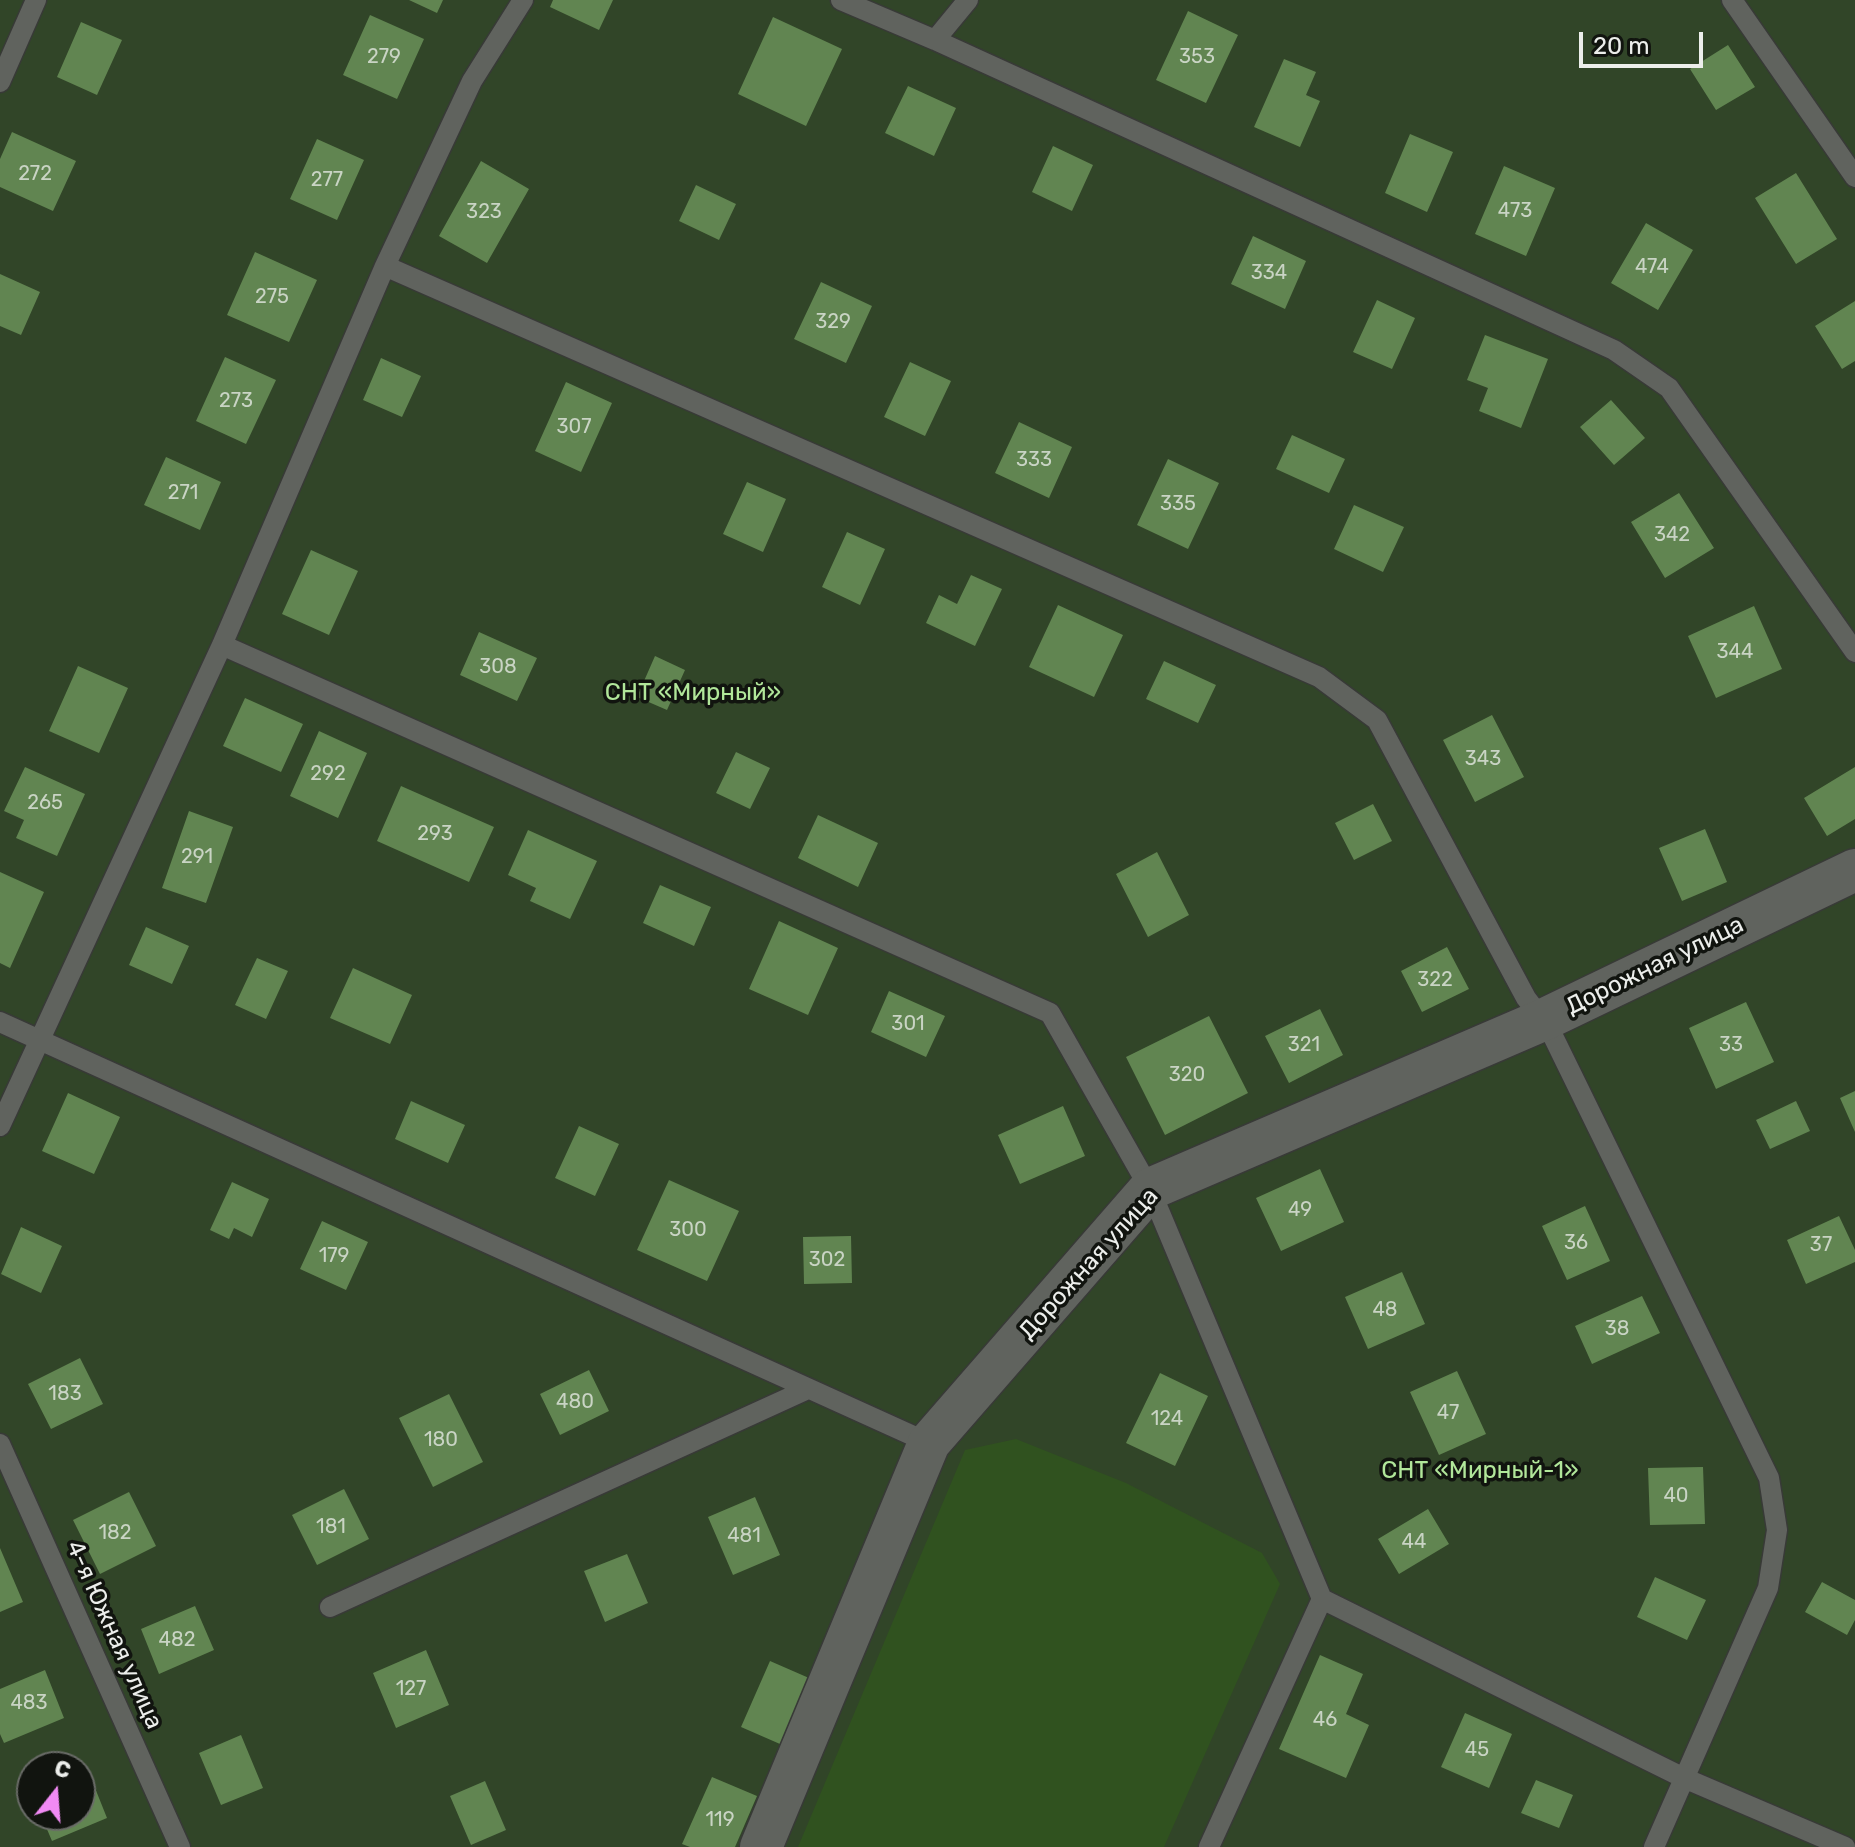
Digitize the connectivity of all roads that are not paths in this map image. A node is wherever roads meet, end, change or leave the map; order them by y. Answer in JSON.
{"nodes":[{"id":1,"x":36,"y":0,"type":"edge"},
{"id":2,"x":523,"y":0,"type":"edge"},
{"id":3,"x":841,"y":0,"type":"edge"},
{"id":4,"x":968,"y":0,"type":"edge"},
{"id":5,"x":1732,"y":0,"type":"edge"},
{"id":6,"x":935,"y":40,"type":"junction"},
{"id":7,"x":0,"y":82,"type":"edge"},
{"id":8,"x":1855,"y":177,"type":"edge"},
{"id":9,"x":385,"y":266,"type":"junction"},
{"id":10,"x":222,"y":645,"type":"junction"},
{"id":11,"x":1855,"y":652,"type":"edge"},
{"id":12,"x":1855,"y":870,"type":"edge"},
{"id":13,"x":1543,"y":1020,"type":"junction"},
{"id":14,"x":0,"y":1022,"type":"edge"},
{"id":15,"x":38,"y":1040,"type":"junction"},
{"id":16,"x":0,"y":1126,"type":"edge"},
{"id":17,"x":1150,"y":1189,"type":"junction"},
{"id":18,"x":808,"y":1389,"type":"junction"},
{"id":19,"x":929,"y":1443,"type":"junction"},
{"id":20,"x":0,"y":1444,"type":"edge"},
{"id":21,"x":1322,"y":1599,"type":"junction"},
{"id":22,"x":330,"y":1607,"type":"dead end"},
{"id":23,"x":1684,"y":1778,"type":"junction"},
{"id":24,"x":180,"y":1847,"type":"edge"},
{"id":25,"x":761,"y":1847,"type":"edge"},
{"id":26,"x":1209,"y":1847,"type":"edge"},
{"id":27,"x":1654,"y":1847,"type":"edge"},
{"id":28,"x":1845,"y":1847,"type":"edge"}],
"edges":[{"from":1,"to":7,"type":"lane"},
{"from":2,"to":9,"type":"lane"},
{"from":3,"to":6,"type":"lane"},
{"from":4,"to":6,"type":"lane"},
{"from":5,"to":8,"type":"lane"},
{"from":6,"to":11,"type":"lane"},
{"from":9,"to":10,"type":"lane"},
{"from":9,"to":13,"type":"lane"},
{"from":10,"to":15,"type":"lane"},
{"from":10,"to":17,"type":"lane"},
{"from":12,"to":13,"type":"street","name":"Дорожная улица"},
{"from":13,"to":17,"type":"street","name":"Дорожная улица"},
{"from":13,"to":23,"type":"lane"},
{"from":14,"to":15,"type":"lane"},
{"from":15,"to":16,"type":"lane"},
{"from":15,"to":18,"type":"lane"},
{"from":17,"to":19,"type":"street","name":"Дорожная улица"},
{"from":17,"to":21,"type":"lane"},
{"from":18,"to":19,"type":"lane"},
{"from":18,"to":22,"type":"lane"},
{"from":19,"to":25,"type":"street","name":"Дорожная улица"},
{"from":20,"to":24,"type":"lane","name":"4-я Южная улица"},
{"from":21,"to":23,"type":"lane"},
{"from":21,"to":26,"type":"lane"},
{"from":23,"to":27,"type":"lane"},
{"from":23,"to":28,"type":"lane"}]}
